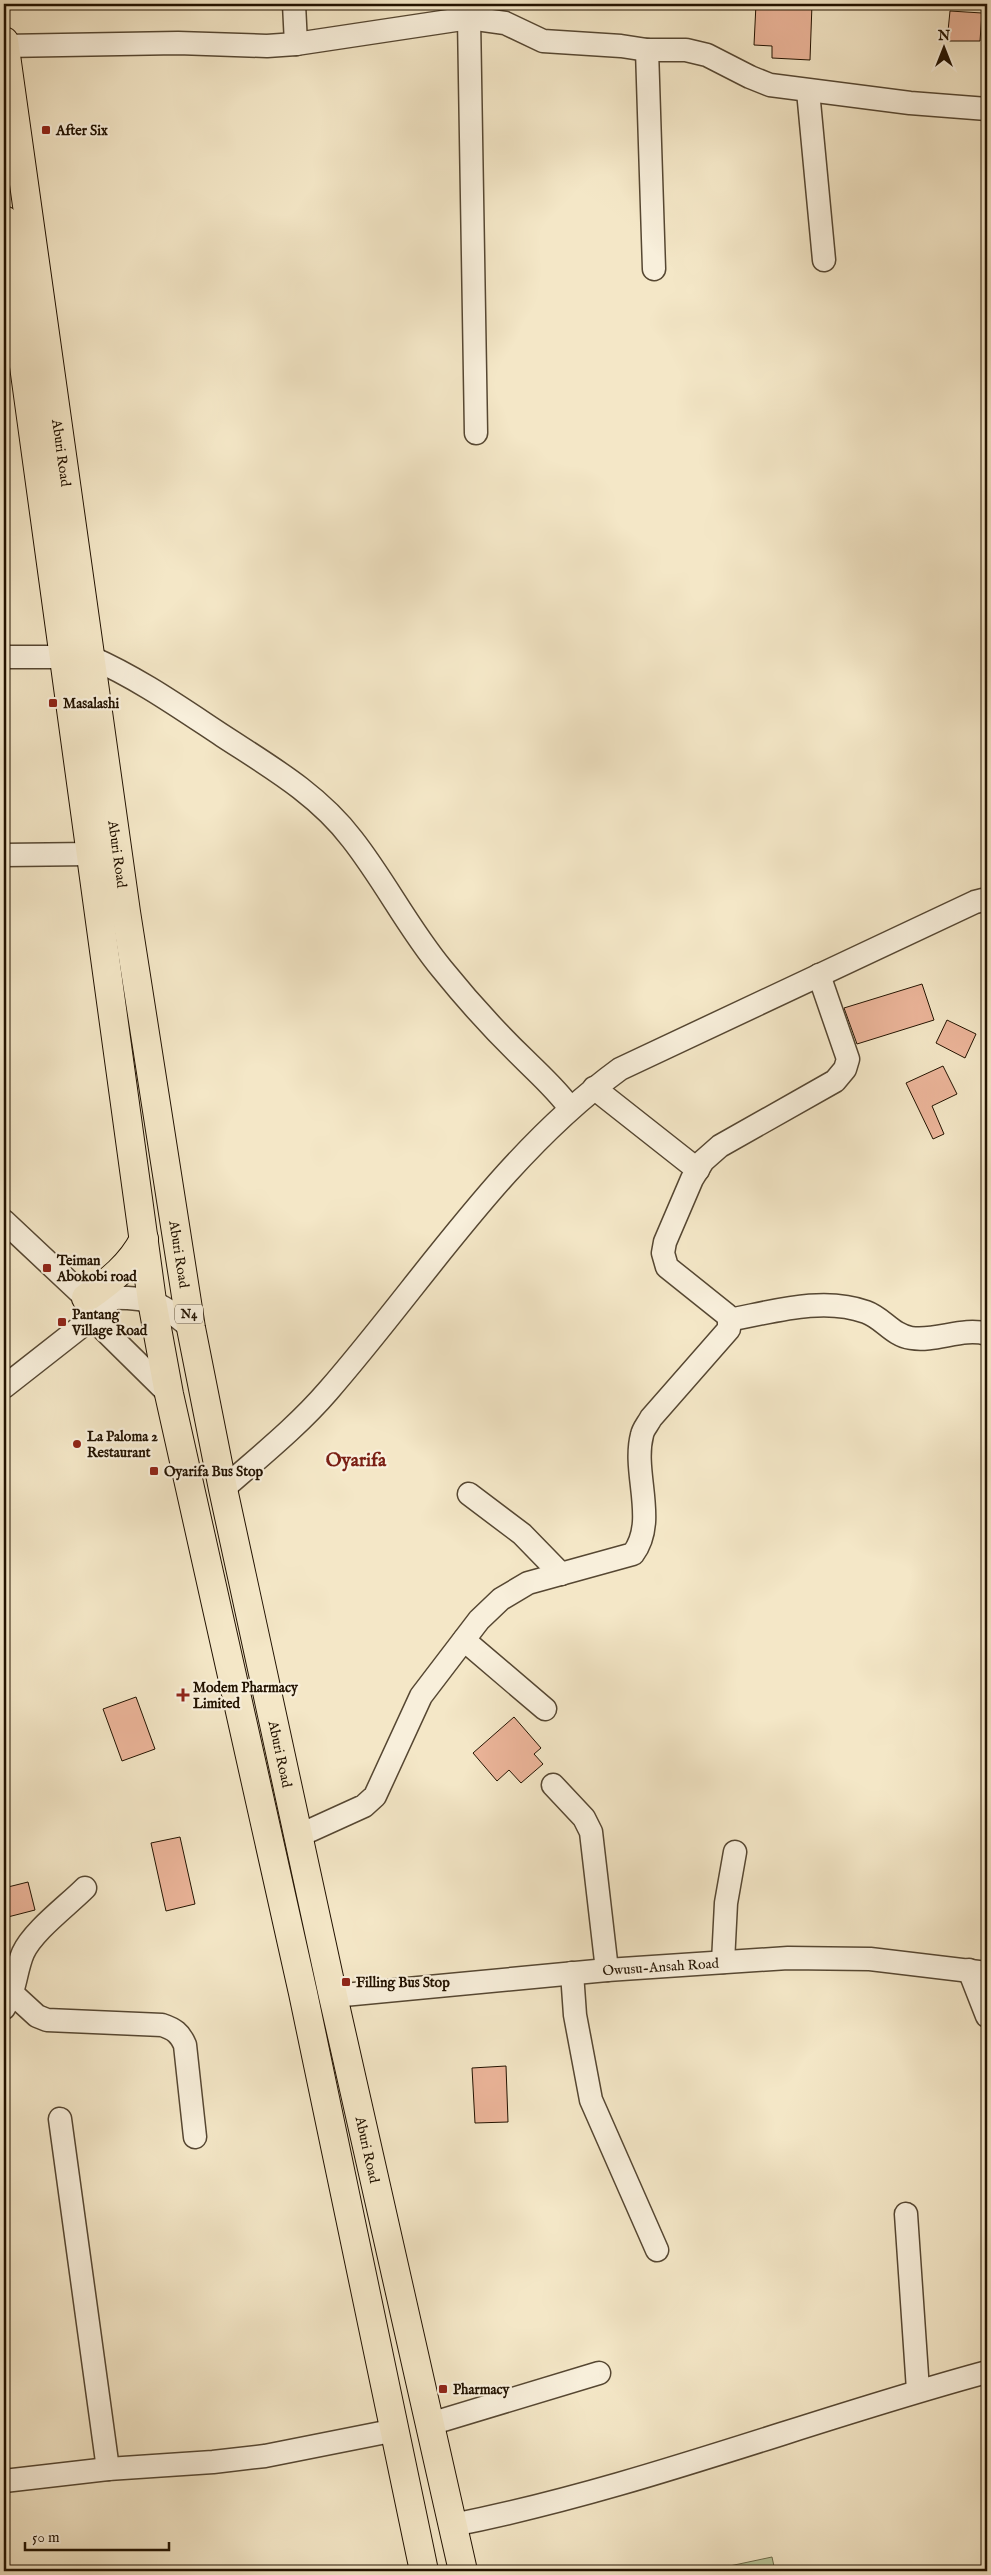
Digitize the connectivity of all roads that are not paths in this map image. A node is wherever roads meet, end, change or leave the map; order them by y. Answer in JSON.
{"nodes":[{"id":1,"x":294,"y":4,"type":"edge"},
{"id":2,"x":470,"y":18,"type":"junction"},
{"id":3,"x":4,"y":41,"type":"edge"},
{"id":4,"x":296,"y":44,"type":"junction"},
{"id":5,"x":4,"y":46,"type":"edge"},
{"id":6,"x":647,"y":50,"type":"junction"},
{"id":7,"x":808,"y":91,"type":"junction"},
{"id":8,"x":987,"y":109,"type":"edge"},
{"id":9,"x":4,"y":220,"type":"edge"},
{"id":10,"x":824,"y":260,"type":"dead end"},
{"id":11,"x":654,"y":269,"type":"dead end"},
{"id":12,"x":476,"y":433,"type":"dead end"},
{"id":13,"x":4,"y":657,"type":"edge"},
{"id":14,"x":63,"y":657,"type":"junction"},
{"id":15,"x":90,"y":657,"type":"junction"},
{"id":16,"x":90,"y":854,"type":"junction"},
{"id":17,"x":4,"y":855,"type":"edge"},
{"id":18,"x":987,"y":899,"type":"edge"},
{"id":19,"x":819,"y":975,"type":"junction"},
{"id":20,"x":594,"y":1088,"type":"junction"},
{"id":21,"x":570,"y":1108,"type":"junction"},
{"id":22,"x":698,"y":1170,"type":"junction"},
{"id":23,"x":4,"y":1221,"type":"edge"},
{"id":24,"x":144,"y":1239,"type":"junction"},
{"id":25,"x":152,"y":1301,"type":"junction"},
{"id":26,"x":89,"y":1308,"type":"junction"},
{"id":27,"x":729,"y":1320,"type":"junction"},
{"id":28,"x":191,"y":1328,"type":"junction"},
{"id":29,"x":985,"y":1333,"type":"edge"},
{"id":30,"x":4,"y":1387,"type":"edge"},
{"id":31,"x":169,"y":1394,"type":"junction"},
{"id":32,"x":223,"y":1489,"type":"junction"},
{"id":33,"x":469,"y":1494,"type":"dead end"},
{"id":34,"x":561,"y":1574,"type":"junction"},
{"id":35,"x":464,"y":1640,"type":"junction"},
{"id":36,"x":545,"y":1709,"type":"dead end"},
{"id":37,"x":554,"y":1785,"type":"dead end"},
{"id":38,"x":298,"y":1836,"type":"junction"},
{"id":39,"x":735,"y":1852,"type":"dead end"},
{"id":40,"x":85,"y":1888,"type":"dead end"},
{"id":41,"x":723,"y":1962,"type":"junction"},
{"id":42,"x":607,"y":1970,"type":"junction"},
{"id":43,"x":978,"y":1971,"type":"edge"},
{"id":44,"x":572,"y":1973,"type":"junction"},
{"id":45,"x":333,"y":1996,"type":"junction"},
{"id":46,"x":8,"y":2001,"type":"edge"},
{"id":47,"x":987,"y":2016,"type":"edge"},
{"id":48,"x":60,"y":2119,"type":"dead end"},
{"id":49,"x":195,"y":2137,"type":"dead end"},
{"id":50,"x":906,"y":2214,"type":"dead end"},
{"id":51,"x":657,"y":2250,"type":"dead end"},
{"id":52,"x":987,"y":2372,"type":"edge"},
{"id":53,"x":599,"y":2373,"type":"dead end"},
{"id":54,"x":918,"y":2390,"type":"junction"},
{"id":55,"x":430,"y":2424,"type":"junction"},
{"id":56,"x":396,"y":2430,"type":"junction"},
{"id":57,"x":108,"y":2469,"type":"junction"},
{"id":58,"x":4,"y":2481,"type":"edge"},
{"id":59,"x":453,"y":2525,"type":"junction"},
{"id":60,"x":424,"y":2571,"type":"edge"},
{"id":61,"x":462,"y":2571,"type":"edge"}],
"edges":[{"from":1,"to":4,"type":"street"},
{"from":2,"to":4,"type":"street"},
{"from":2,"to":6,"type":"street"},
{"from":2,"to":12,"type":"street"},
{"from":3,"to":5,"type":"highway","name":"Aburi Road","number":"N4"},
{"from":4,"to":5,"type":"street"},
{"from":5,"to":15,"type":"highway","name":"Aburi Road","number":"N4"},
{"from":6,"to":7,"type":"street"},
{"from":6,"to":11,"type":"street"},
{"from":7,"to":8,"type":"street"},
{"from":7,"to":10,"type":"street"},
{"from":9,"to":14,"type":"highway","name":"Aburi Road","number":"N4"},
{"from":13,"to":14,"type":"street"},
{"from":14,"to":16,"type":"highway","name":"Aburi Road","number":"N4"},
{"from":15,"to":21,"type":"street"},
{"from":15,"to":28,"type":"highway","name":"Aburi Road","number":"N4"},
{"from":16,"to":17,"type":"street"},
{"from":16,"to":24,"type":"highway","name":"Aburi Road","number":"N4"},
{"from":18,"to":19,"type":"street"},
{"from":19,"to":20,"type":"street"},
{"from":19,"to":22,"type":"street"},
{"from":20,"to":21,"type":"street"},
{"from":20,"to":22,"type":"street"},
{"from":21,"to":32,"type":"street"},
{"from":22,"to":27,"type":"street"},
{"from":23,"to":26,"type":"street"},
{"from":24,"to":25,"type":"highway","name":"Aburi Road","number":"N4"},
{"from":24,"to":26,"type":"highway"},
{"from":25,"to":26,"type":"street"},
{"from":25,"to":28,"type":"street"},
{"from":25,"to":31,"type":"highway","name":"Aburi Road","number":"N4"},
{"from":26,"to":30,"type":"street"},
{"from":26,"to":31,"type":"street"},
{"from":27,"to":29,"type":"street"},
{"from":27,"to":34,"type":"street"},
{"from":28,"to":32,"type":"highway","name":"Aburi Road","number":"N4"},
{"from":31,"to":56,"type":"highway","name":"Aburi Road","number":"N4"},
{"from":32,"to":38,"type":"highway","name":"Aburi Road","number":"N4"},
{"from":33,"to":34,"type":"street"},
{"from":34,"to":35,"type":"street"},
{"from":35,"to":36,"type":"street"},
{"from":35,"to":38,"type":"street"},
{"from":37,"to":42,"type":"street"},
{"from":38,"to":45,"type":"highway","name":"Aburi Road","number":"N4"},
{"from":39,"to":41,"type":"street"},
{"from":40,"to":46,"type":"street"},
{"from":41,"to":42,"type":"street","name":"Owusu-Ansah Road"},
{"from":41,"to":43,"type":"street","name":"Owusu-Ansah Road"},
{"from":42,"to":44,"type":"street","name":"Owusu-Ansah Road"},
{"from":43,"to":47,"type":"street"},
{"from":44,"to":45,"type":"street","name":"Owusu-Ansah Road"},
{"from":44,"to":51,"type":"street"},
{"from":45,"to":55,"type":"highway","name":"Aburi Road","number":"N4"},
{"from":46,"to":49,"type":"street"},
{"from":48,"to":57,"type":"street"},
{"from":50,"to":54,"type":"street"},
{"from":52,"to":54,"type":"street"},
{"from":53,"to":55,"type":"street"},
{"from":54,"to":59,"type":"street"},
{"from":55,"to":59,"type":"highway","name":"Aburi Road","number":"N4"},
{"from":56,"to":57,"type":"street"},
{"from":56,"to":60,"type":"highway","name":"Aburi Road","number":"N4"},
{"from":57,"to":58,"type":"street"},
{"from":59,"to":61,"type":"highway","name":"Aburi Road","number":"N4"}]}
